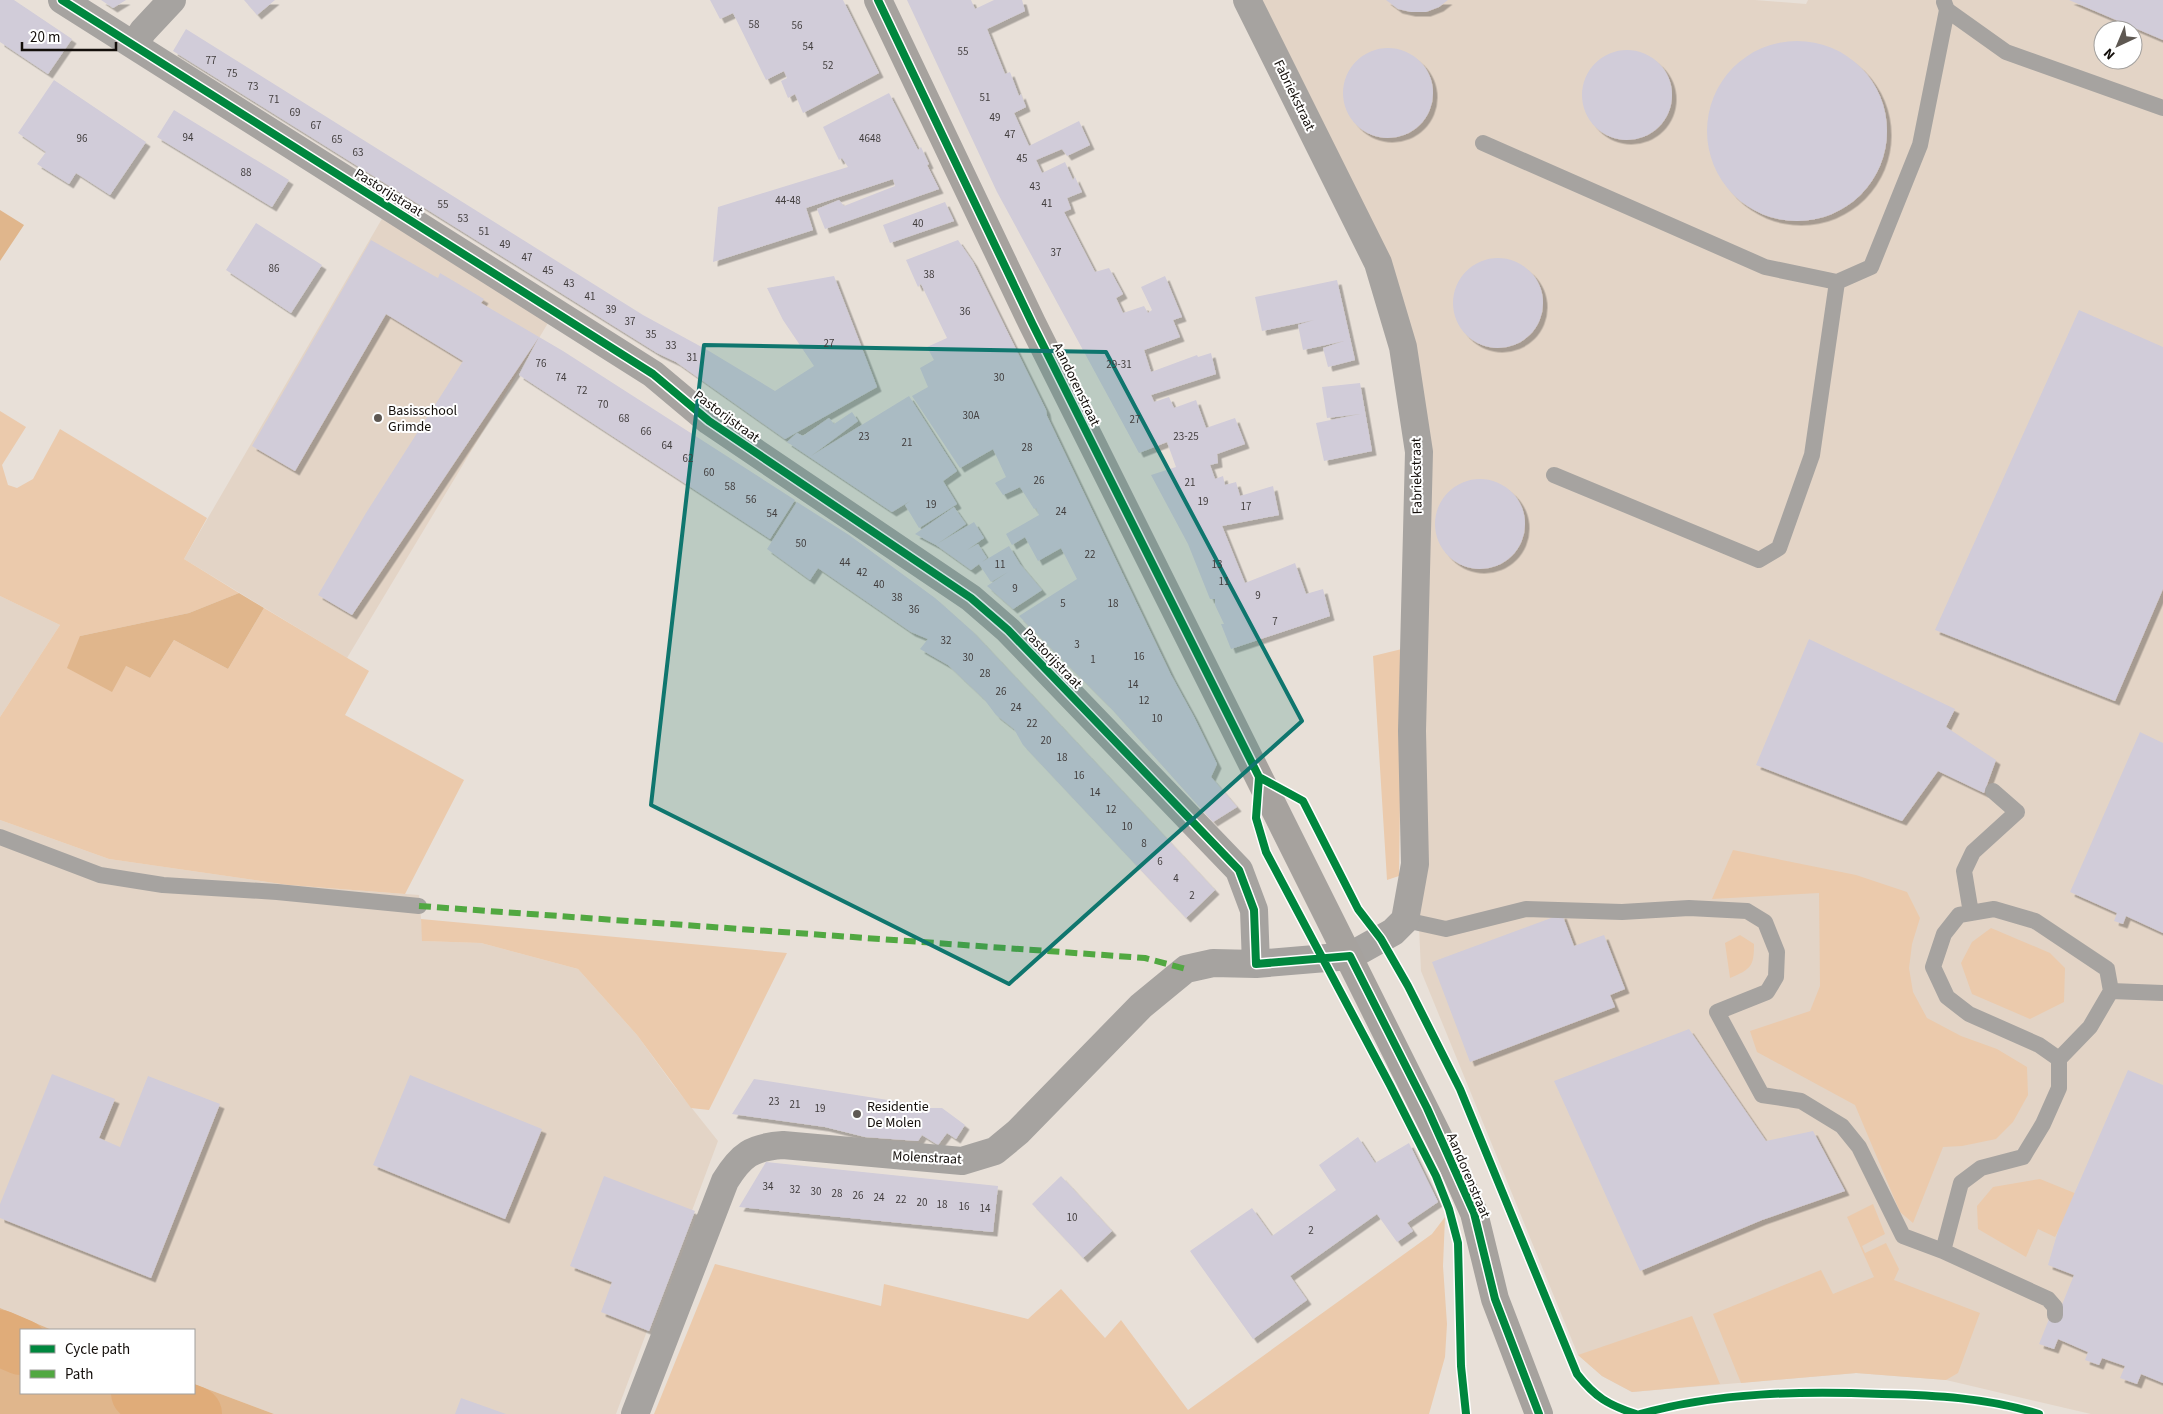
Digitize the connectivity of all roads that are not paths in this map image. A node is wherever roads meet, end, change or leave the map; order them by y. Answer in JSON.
{"nodes":[{"id":1,"x":62,"y":0,"type":"edge"},
{"id":2,"x":172,"y":0,"type":"edge"},
{"id":3,"x":878,"y":0,"type":"edge"},
{"id":4,"x":1247,"y":0,"type":"edge"},
{"id":5,"x":1945,"y":5,"type":"edge"},
{"id":6,"x":134,"y":45,"type":"junction"},
{"id":7,"x":2163,"y":108,"type":"edge"},
{"id":8,"x":1483,"y":143,"type":"dead end"},
{"id":9,"x":1837,"y":282,"type":"junction"},
{"id":10,"x":1554,"y":475,"type":"dead end"},
{"id":11,"x":1993,"y":792,"type":"dead end"},
{"id":12,"x":0,"y":837,"type":"edge"},
{"id":13,"x":419,"y":906,"type":"dead end"},
{"id":14,"x":1971,"y":913,"type":"junction"},
{"id":15,"x":1405,"y":920,"type":"junction"},
{"id":16,"x":1350,"y":956,"type":"junction"},
{"id":17,"x":1256,"y":964,"type":"junction"},
{"id":18,"x":2111,"y":991,"type":"junction"},
{"id":19,"x":2163,"y":993,"type":"edge"},
{"id":20,"x":2059,"y":1059,"type":"junction"},
{"id":21,"x":1943,"y":1251,"type":"junction"},
{"id":22,"x":2055,"y":1315,"type":"dead end"},
{"id":23,"x":635,"y":1414,"type":"edge"},
{"id":24,"x":1539,"y":1414,"type":"edge"}],
"edges":[{"from":1,"to":6,"type":"street","name":"Pastorijstraat"},
{"from":2,"to":6,"type":"street"},
{"from":3,"to":16,"type":"main road","name":"Aandorenstraat"},
{"from":4,"to":15,"type":"street","name":"Fabriekstraat"},
{"from":5,"to":7,"type":"lane"},
{"from":5,"to":9,"type":"lane"},
{"from":6,"to":17,"type":"street","name":"Pastorijstraat"},
{"from":8,"to":9,"type":"lane"},
{"from":9,"to":10,"type":"lane"},
{"from":11,"to":14,"type":"lane"},
{"from":12,"to":13,"type":"lane"},
{"from":14,"to":18,"type":"lane"},
{"from":14,"to":20,"type":"lane"},
{"from":15,"to":16,"type":"street"},
{"from":15,"to":21,"type":"lane"},
{"from":16,"to":17,"type":"street","name":"Molenstraat"},
{"from":16,"to":24,"type":"main road","name":"Aandorenstraat"},
{"from":17,"to":23,"type":"street","name":"Molenstraat"},
{"from":18,"to":19,"type":"lane"},
{"from":18,"to":20,"type":"lane"},
{"from":20,"to":21,"type":"lane"},
{"from":21,"to":22,"type":"lane"}]}
